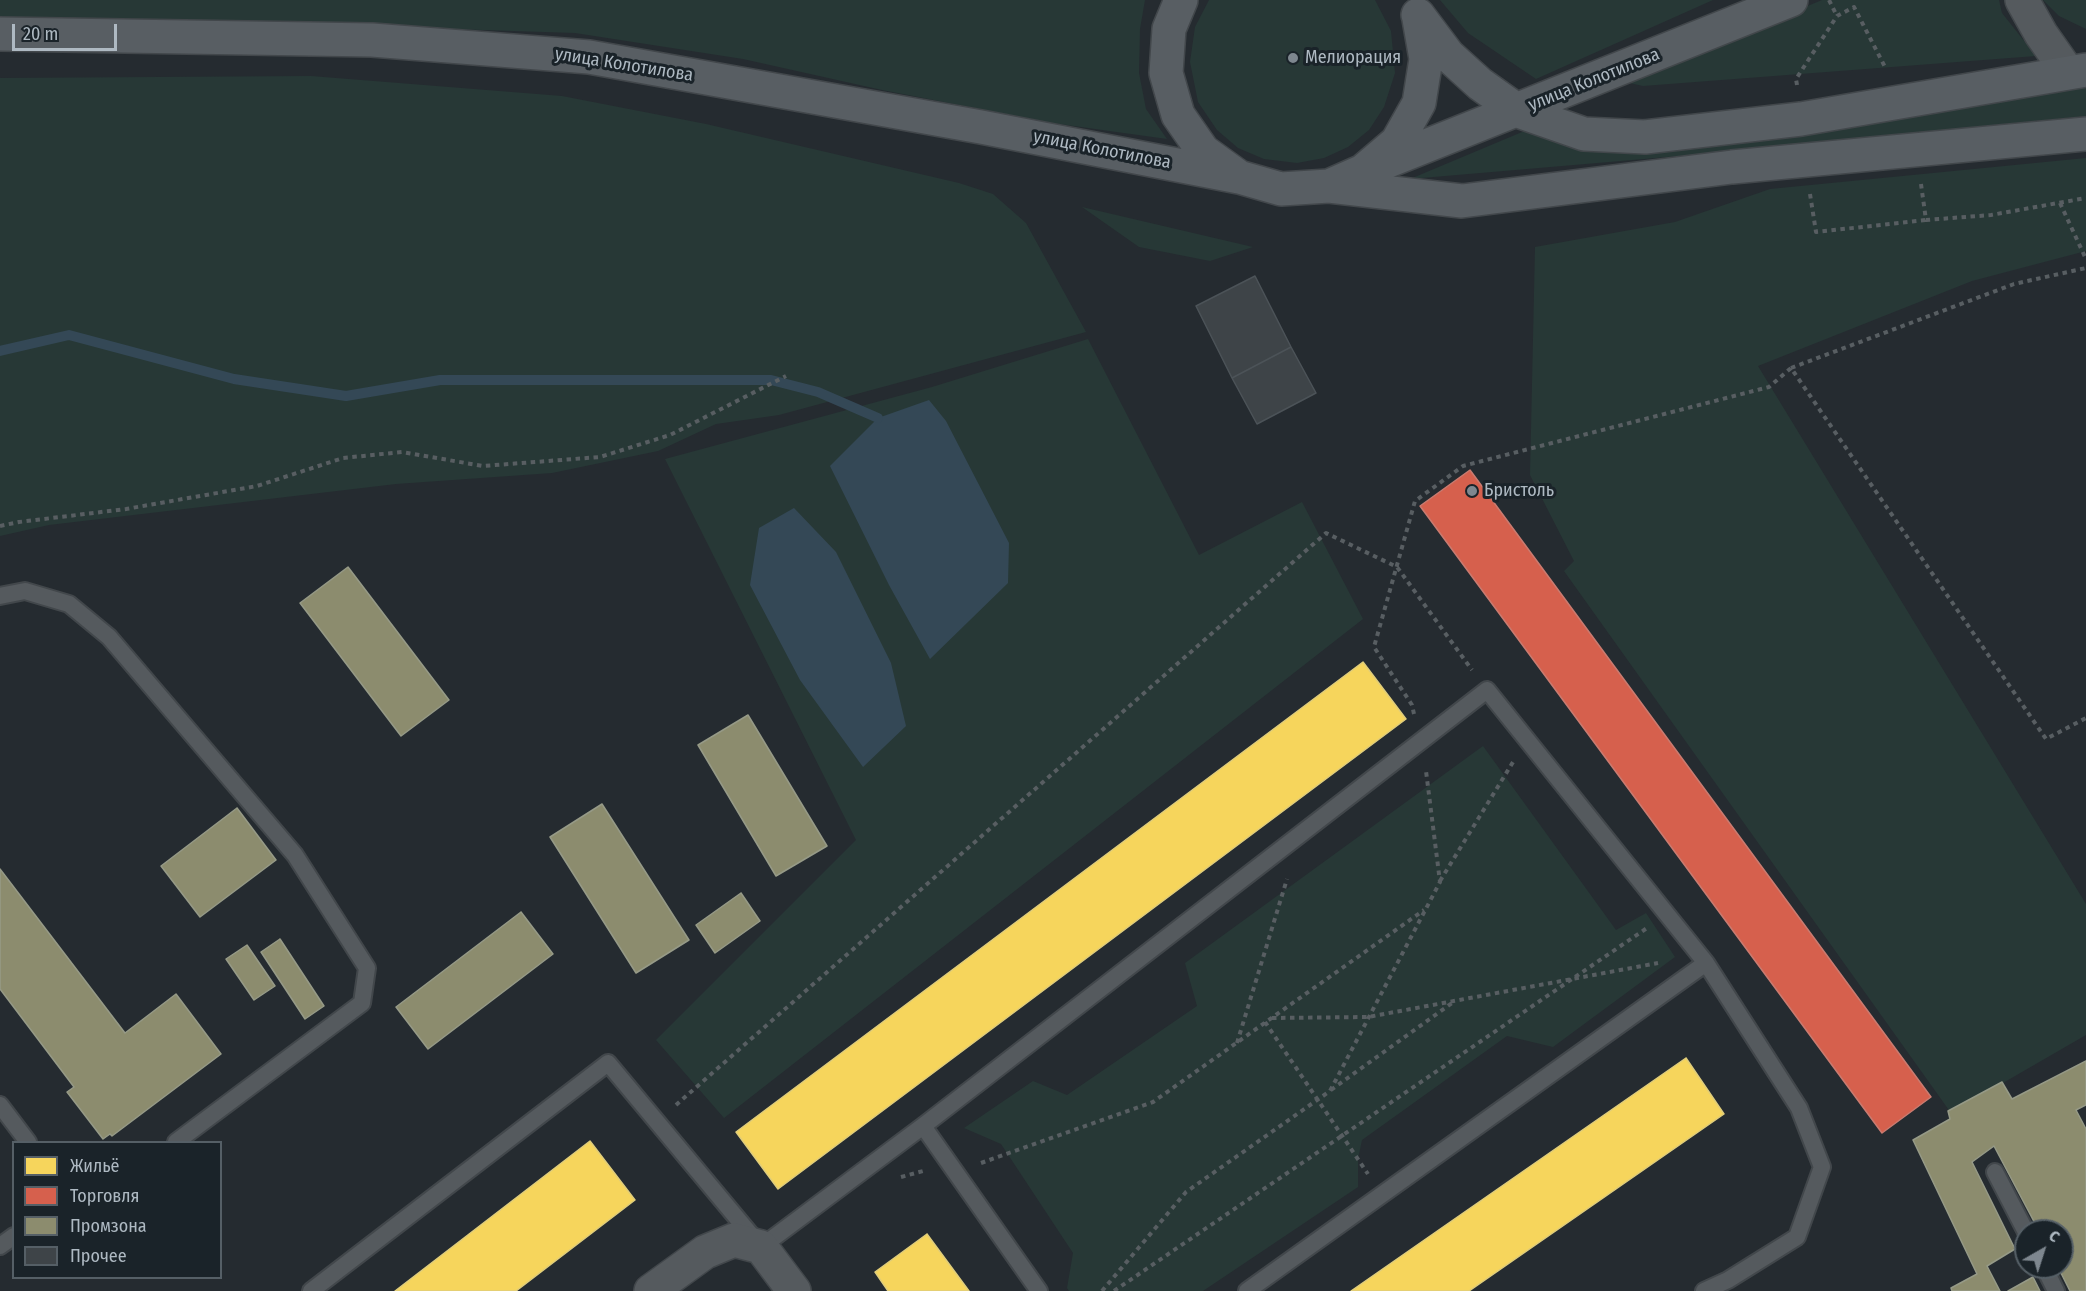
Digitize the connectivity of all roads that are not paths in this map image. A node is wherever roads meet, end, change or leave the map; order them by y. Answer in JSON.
{"nodes":[{"id":1,"x":1181,"y":0,"type":"edge"},
{"id":2,"x":1791,"y":0,"type":"edge"},
{"id":3,"x":2022,"y":0,"type":"edge"},
{"id":4,"x":1414,"y":7,"type":"edge"},
{"id":5,"x":0,"y":34,"type":"edge"},
{"id":6,"x":2077,"y":70,"type":"edge"},
{"id":7,"x":1518,"y":111,"type":"junction"},
{"id":8,"x":2086,"y":134,"type":"edge"},
{"id":9,"x":1363,"y":171,"type":"junction"},
{"id":10,"x":1239,"y":177,"type":"junction"},
{"id":11,"x":1329,"y":186,"type":"junction"},
{"id":12,"x":0,"y":596,"type":"edge"},
{"id":13,"x":1703,"y":959,"type":"junction"},
{"id":14,"x":0,"y":1105,"type":"edge"},
{"id":15,"x":922,"y":1126,"type":"junction"},
{"id":16,"x":27,"y":1141,"type":"edge"},
{"id":17,"x":179,"y":1141,"type":"edge"},
{"id":18,"x":1995,"y":1172,"type":"dead end"},
{"id":19,"x":2019,"y":1219,"type":"edge"},
{"id":20,"x":761,"y":1246,"type":"junction"},
{"id":21,"x":311,"y":1291,"type":"edge"},
{"id":22,"x":651,"y":1291,"type":"edge"},
{"id":23,"x":794,"y":1291,"type":"edge"},
{"id":24,"x":1039,"y":1291,"type":"edge"},
{"id":25,"x":1247,"y":1291,"type":"edge"},
{"id":26,"x":1704,"y":1291,"type":"edge"}],
"edges":[{"from":1,"to":10,"type":"main road","name":"улица Колотилова"},
{"from":2,"to":7,"type":"main road","name":"улица Колотилова"},
{"from":3,"to":6,"type":"street"},
{"from":4,"to":7,"type":"main road"},
{"from":4,"to":9,"type":"main road","name":"улица Колотилова"},
{"from":5,"to":10,"type":"main road","name":"улица Колотилова"},
{"from":6,"to":7,"type":"main road"},
{"from":7,"to":9,"type":"main road","name":"улица Колотилова"},
{"from":8,"to":11,"type":"main road"},
{"from":9,"to":11,"type":"main road","name":"улица Колотилова"},
{"from":10,"to":11,"type":"main road","name":"улица Колотилова"},
{"from":12,"to":17,"type":"lane"},
{"from":13,"to":15,"type":"lane"},
{"from":13,"to":25,"type":"lane"},
{"from":13,"to":26,"type":"lane"},
{"from":14,"to":16,"type":"lane"},
{"from":15,"to":20,"type":"lane"},
{"from":15,"to":24,"type":"lane"},
{"from":18,"to":19,"type":"lane"},
{"from":20,"to":21,"type":"lane"},
{"from":20,"to":22,"type":"street"},
{"from":20,"to":23,"type":"street"}]}
